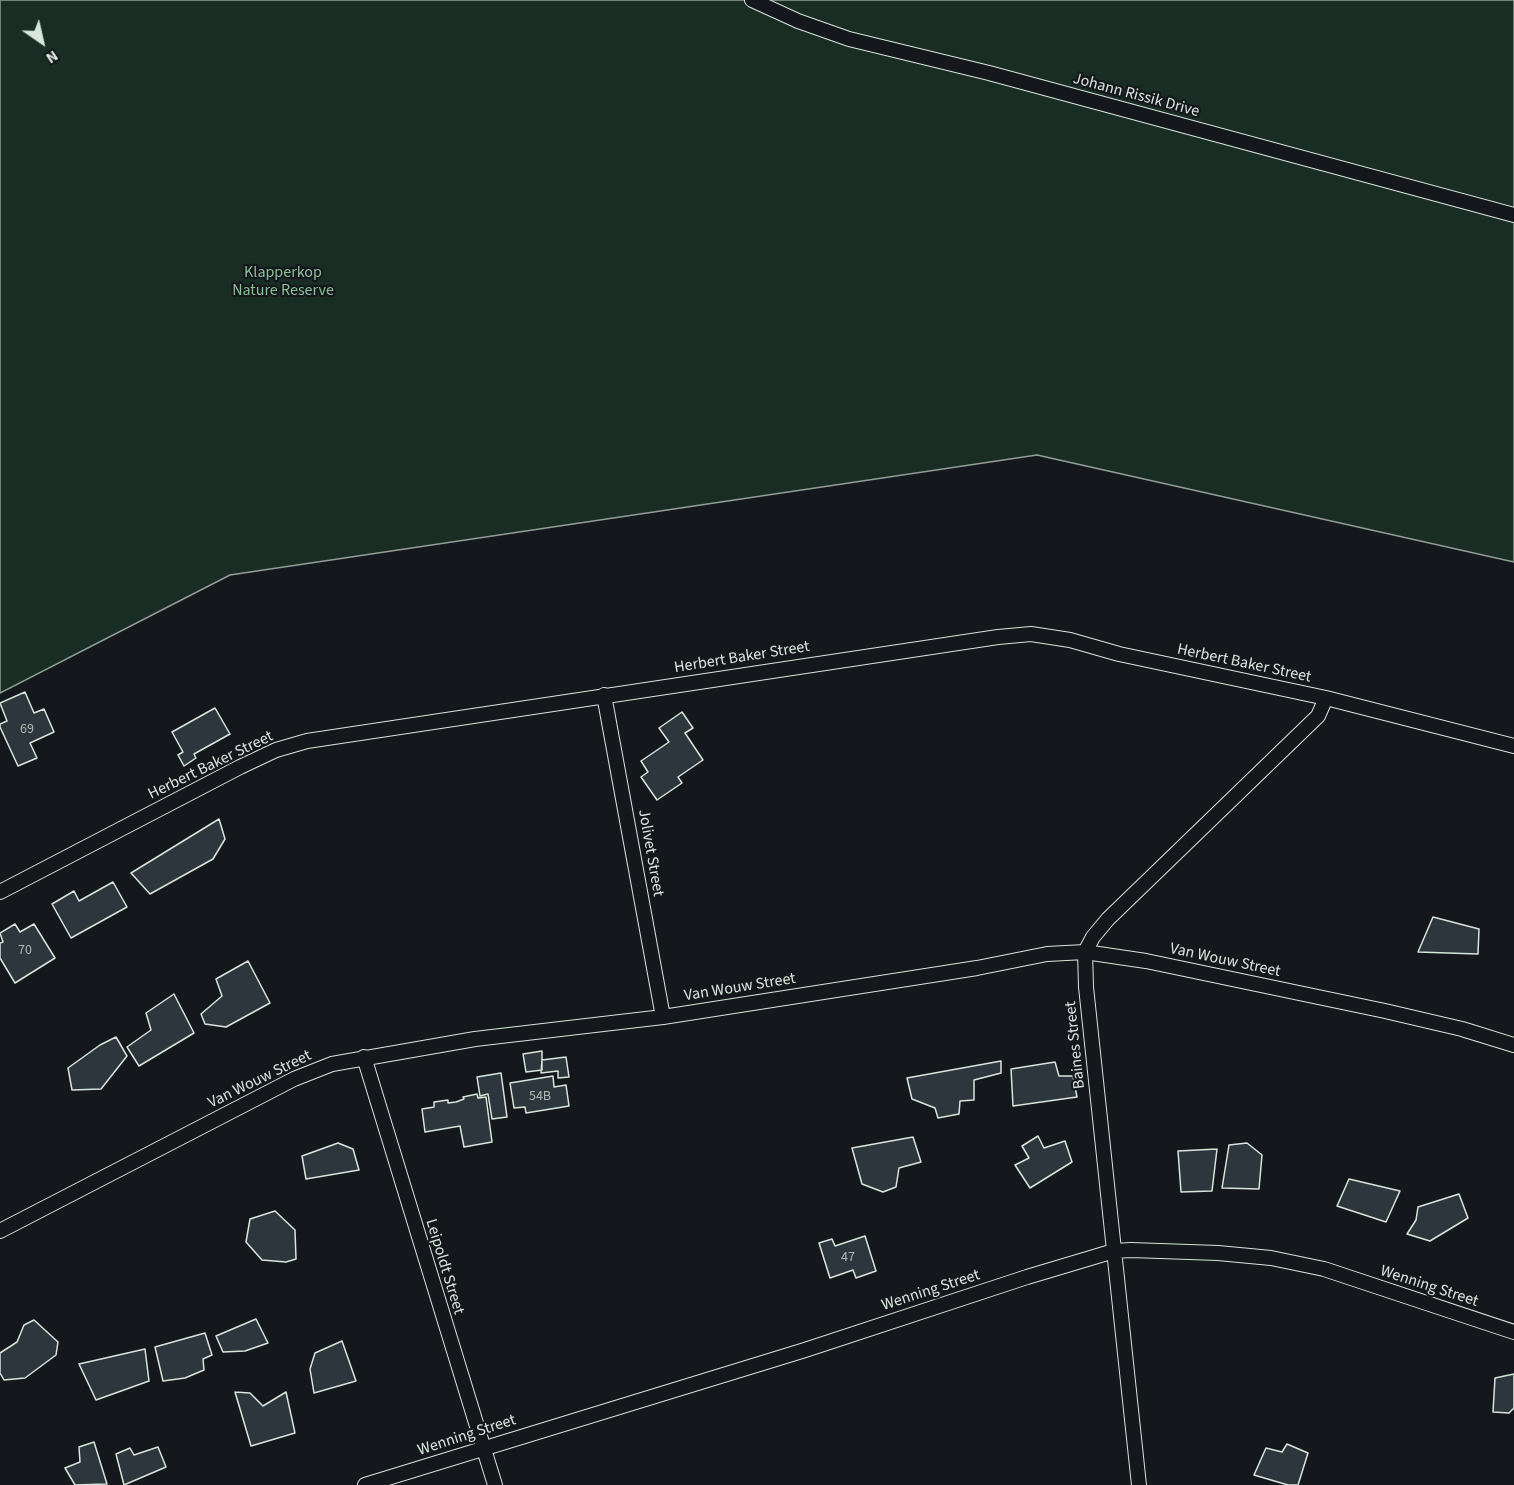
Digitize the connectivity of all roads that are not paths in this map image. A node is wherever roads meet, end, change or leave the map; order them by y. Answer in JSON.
{"nodes":[{"id":1,"x":752,"y":0,"type":"edge"},
{"id":2,"x":1514,"y":215,"type":"edge"},
{"id":3,"x":604,"y":695,"type":"junction"},
{"id":4,"x":1326,"y":699,"type":"junction"},
{"id":5,"x":1514,"y":746,"type":"edge"},
{"id":6,"x":0,"y":891,"type":"edge"},
{"id":7,"x":1085,"y":952,"type":"junction"},
{"id":8,"x":663,"y":1017,"type":"junction"},
{"id":9,"x":1514,"y":1045,"type":"edge"},
{"id":10,"x":364,"y":1057,"type":"junction"},
{"id":11,"x":0,"y":1232,"type":"edge"},
{"id":12,"x":1114,"y":1251,"type":"junction"},
{"id":13,"x":1514,"y":1332,"type":"edge"},
{"id":14,"x":483,"y":1448,"type":"junction"},
{"id":15,"x":365,"y":1485,"type":"edge"},
{"id":16,"x":495,"y":1485,"type":"edge"},
{"id":17,"x":1139,"y":1485,"type":"edge"}],
"edges":[{"from":1,"to":2,"type":"street","name":"Johann Rissik Drive"},
{"from":3,"to":4,"type":"street","name":"Herbert Baker Street"},
{"from":3,"to":6,"type":"street","name":"Herbert Baker Street"},
{"from":3,"to":8,"type":"street","name":"Jolivet Street"},
{"from":4,"to":5,"type":"street","name":"Herbert Baker Street"},
{"from":4,"to":7,"type":"street"},
{"from":7,"to":8,"type":"street","name":"Van Wouw Street"},
{"from":7,"to":9,"type":"street","name":"Van Wouw Street"},
{"from":7,"to":12,"type":"street","name":"Baines Street"},
{"from":8,"to":10,"type":"street","name":"Van Wouw Street"},
{"from":10,"to":11,"type":"street","name":"Van Wouw Street"},
{"from":10,"to":14,"type":"street","name":"Leipoldt Street"},
{"from":12,"to":13,"type":"street","name":"Wenning Street"},
{"from":12,"to":14,"type":"street","name":"Wenning Street"},
{"from":12,"to":17,"type":"street","name":"Baines Street"},
{"from":14,"to":15,"type":"street","name":"Wenning Street"},
{"from":14,"to":16,"type":"street","name":"Leipoldt Street"}]}
